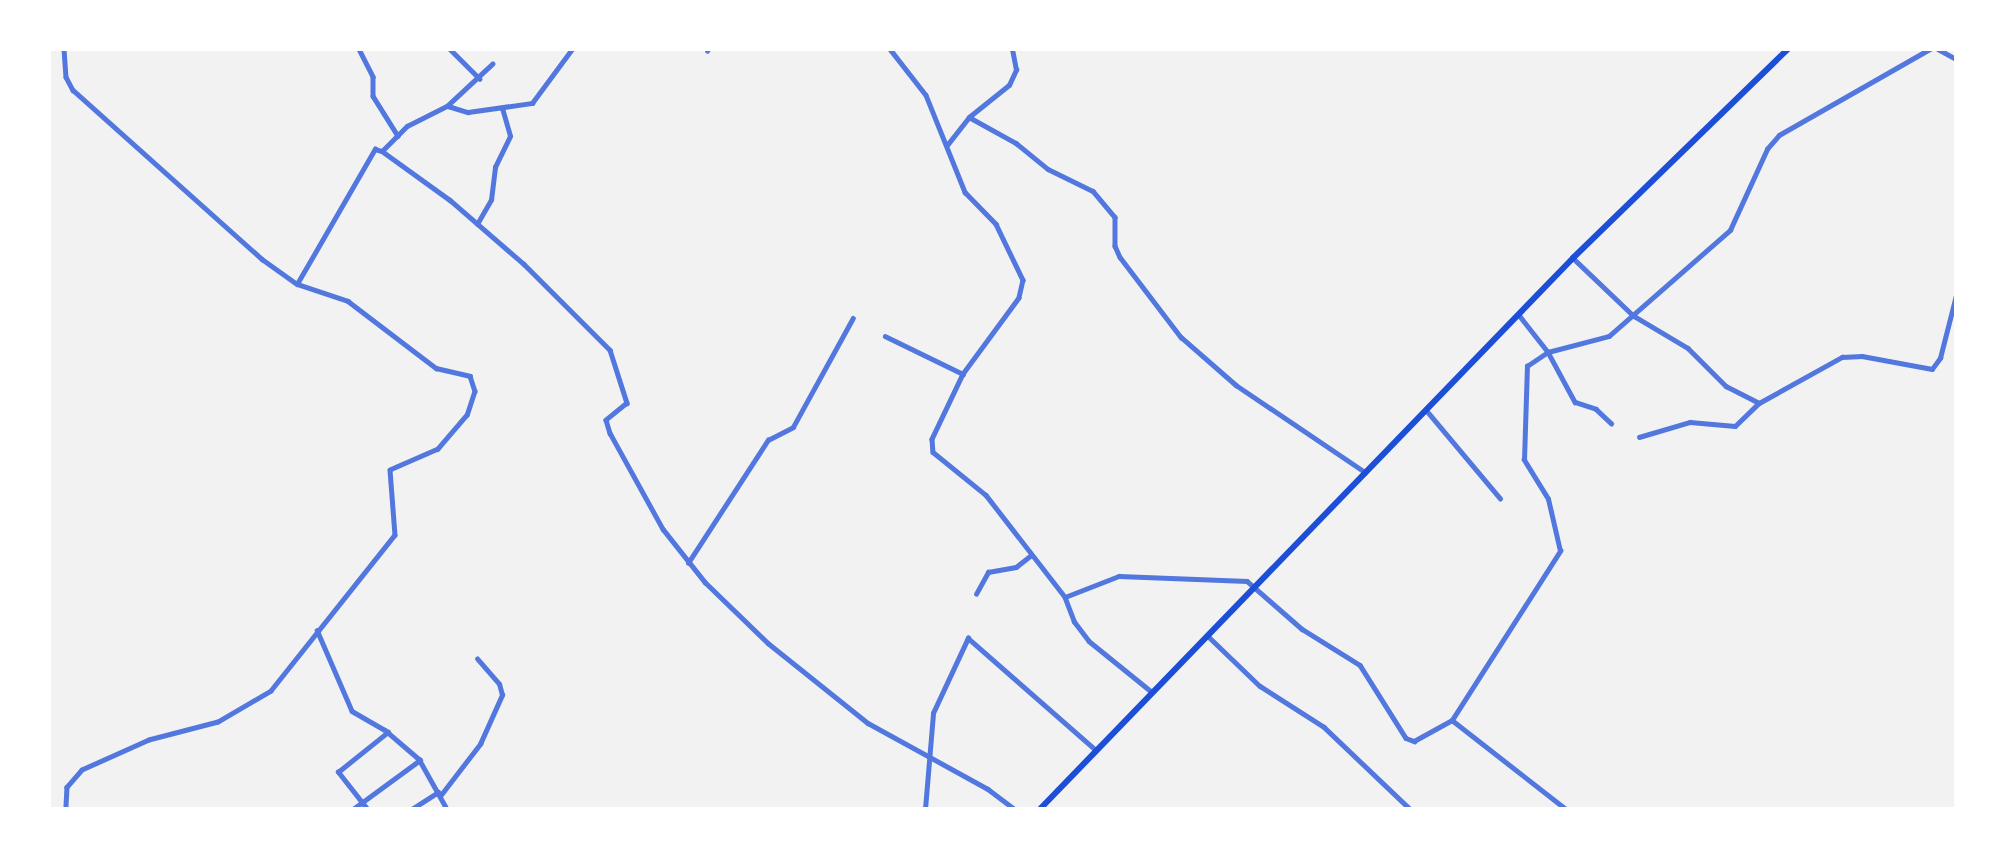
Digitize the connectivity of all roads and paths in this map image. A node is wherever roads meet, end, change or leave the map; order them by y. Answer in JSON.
{"nodes":[{"id":1,"x":64,"y":49,"type":"edge"},
{"id":2,"x":359,"y":49,"type":"edge"},
{"id":3,"x":450,"y":49,"type":"edge"},
{"id":4,"x":572,"y":49,"type":"edge"},
{"id":5,"x":890,"y":49,"type":"edge"},
{"id":6,"x":1012,"y":49,"type":"edge"},
{"id":7,"x":1788,"y":49,"type":"edge"},
{"id":8,"x":1930,"y":49,"type":"edge"},
{"id":9,"x":1938,"y":49,"type":"edge"},
{"id":10,"x":1956,"y":59,"type":"edge"},
{"id":11,"x":492,"y":64,"type":"dead end"},
{"id":12,"x":480,"y":79,"type":"junction"},
{"id":13,"x":447,"y":106,"type":"junction"},
{"id":14,"x":502,"y":108,"type":"junction"},
{"id":15,"x":969,"y":117,"type":"junction"},
{"id":16,"x":398,"y":136,"type":"junction"},
{"id":17,"x":948,"y":145,"type":"junction"},
{"id":18,"x":382,"y":151,"type":"junction"},
{"id":19,"x":477,"y":224,"type":"junction"},
{"id":20,"x":1573,"y":258,"type":"junction"},
{"id":21,"x":297,"y":284,"type":"junction"},
{"id":22,"x":1956,"y":295,"type":"edge"},
{"id":23,"x":1519,"y":315,"type":"junction"},
{"id":24,"x":1634,"y":316,"type":"junction"},
{"id":25,"x":853,"y":318,"type":"dead end"},
{"id":26,"x":885,"y":336,"type":"dead end"},
{"id":27,"x":1548,"y":352,"type":"junction"},
{"id":28,"x":962,"y":373,"type":"junction"},
{"id":29,"x":1759,"y":403,"type":"junction"},
{"id":30,"x":1427,"y":411,"type":"junction"},
{"id":31,"x":1611,"y":423,"type":"dead end"},
{"id":32,"x":1639,"y":437,"type":"dead end"},
{"id":33,"x":1366,"y":473,"type":"junction"},
{"id":34,"x":1500,"y":498,"type":"dead end"},
{"id":35,"x":1030,"y":556,"type":"junction"},
{"id":36,"x":688,"y":563,"type":"junction"},
{"id":37,"x":1256,"y":586,"type":"junction"},
{"id":38,"x":976,"y":594,"type":"dead end"},
{"id":39,"x":1065,"y":597,"type":"junction"},
{"id":40,"x":317,"y":630,"type":"junction"},
{"id":41,"x":1207,"y":636,"type":"junction"},
{"id":42,"x":477,"y":659,"type":"dead end"},
{"id":43,"x":1152,"y":692,"type":"junction"},
{"id":44,"x":1452,"y":720,"type":"junction"},
{"id":45,"x":388,"y":732,"type":"junction"},
{"id":46,"x":1096,"y":749,"type":"junction"},
{"id":47,"x":420,"y":760,"type":"junction"},
{"id":48,"x":929,"y":760,"type":"junction"},
{"id":49,"x":439,"y":794,"type":"junction"},
{"id":50,"x":361,"y":801,"type":"junction"},
{"id":51,"x":1044,"y":808,"type":"edge"},
{"id":52,"x":66,"y":809,"type":"edge"},
{"id":53,"x":353,"y":809,"type":"edge"},
{"id":54,"x":367,"y":809,"type":"edge"},
{"id":55,"x":412,"y":809,"type":"edge"},
{"id":56,"x":447,"y":809,"type":"edge"},
{"id":57,"x":925,"y":809,"type":"edge"},
{"id":58,"x":1015,"y":809,"type":"edge"},
{"id":59,"x":1410,"y":809,"type":"edge"},
{"id":60,"x":1566,"y":809,"type":"edge"}],
"edges":[{"from":1,"to":21,"type":"street"},
{"from":2,"to":16,"type":"street"},
{"from":3,"to":12,"type":"street"},
{"from":4,"to":14,"type":"street"},
{"from":5,"to":17,"type":"street"},
{"from":6,"to":15,"type":"street"},
{"from":7,"to":20,"type":"main road"},
{"from":8,"to":24,"type":"street"},
{"from":9,"to":10,"type":"street"},
{"from":11,"to":12,"type":"street"},
{"from":12,"to":13,"type":"street"},
{"from":13,"to":14,"type":"street"},
{"from":13,"to":16,"type":"street"},
{"from":14,"to":19,"type":"street"},
{"from":15,"to":17,"type":"street"},
{"from":15,"to":33,"type":"street"},
{"from":16,"to":18,"type":"street"},
{"from":17,"to":28,"type":"street"},
{"from":18,"to":19,"type":"street"},
{"from":18,"to":21,"type":"street"},
{"from":19,"to":36,"type":"street"},
{"from":20,"to":23,"type":"main road"},
{"from":20,"to":24,"type":"street"},
{"from":21,"to":40,"type":"street"},
{"from":22,"to":29,"type":"street"},
{"from":23,"to":27,"type":"street"},
{"from":23,"to":30,"type":"main road"},
{"from":24,"to":27,"type":"street"},
{"from":24,"to":29,"type":"street"},
{"from":25,"to":36,"type":"street"},
{"from":26,"to":28,"type":"street"},
{"from":27,"to":31,"type":"street"},
{"from":27,"to":44,"type":"street"},
{"from":28,"to":35,"type":"street"},
{"from":29,"to":32,"type":"street"},
{"from":30,"to":33,"type":"main road"},
{"from":30,"to":34,"type":"street"},
{"from":33,"to":37,"type":"main road"},
{"from":35,"to":38,"type":"street"},
{"from":35,"to":39,"type":"street"},
{"from":36,"to":48,"type":"street"},
{"from":37,"to":39,"type":"street"},
{"from":37,"to":41,"type":"main road"},
{"from":37,"to":44,"type":"street"},
{"from":39,"to":43,"type":"street"},
{"from":40,"to":45,"type":"street"},
{"from":40,"to":52,"type":"street"},
{"from":41,"to":43,"type":"main road"},
{"from":41,"to":59,"type":"street"},
{"from":42,"to":49,"type":"street"},
{"from":43,"to":46,"type":"main road"},
{"from":44,"to":60,"type":"street"},
{"from":45,"to":47,"type":"street"},
{"from":45,"to":50,"type":"street"},
{"from":46,"to":48,"type":"street"},
{"from":46,"to":51,"type":"main road"},
{"from":47,"to":49,"type":"street"},
{"from":47,"to":50,"type":"street"},
{"from":48,"to":57,"type":"street"},
{"from":48,"to":58,"type":"street"},
{"from":49,"to":55,"type":"street"},
{"from":49,"to":56,"type":"street"},
{"from":50,"to":53,"type":"street"},
{"from":50,"to":54,"type":"street"}]}
